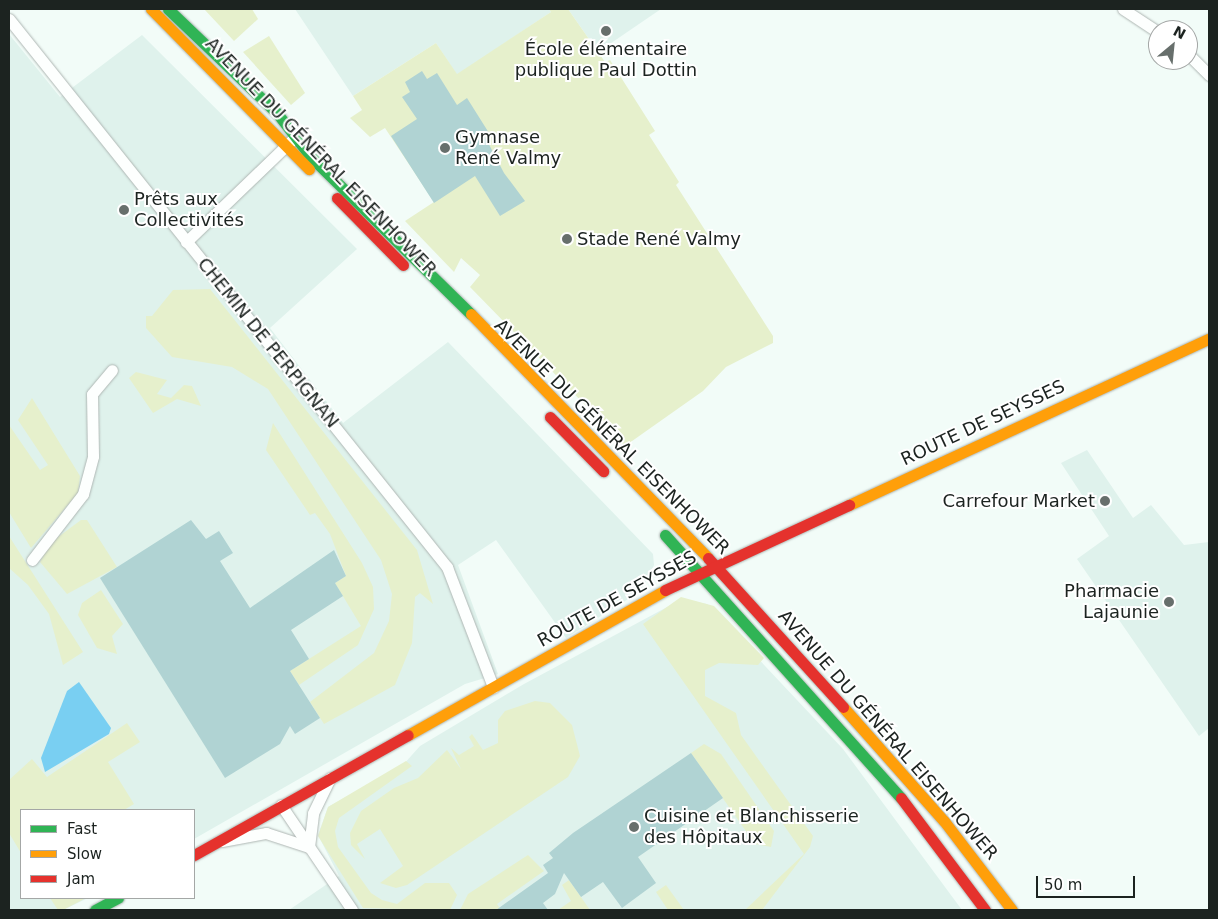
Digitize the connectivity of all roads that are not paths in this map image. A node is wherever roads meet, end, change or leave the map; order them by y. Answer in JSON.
{"nodes":[{"id":1,"x":151,"y":9,"type":"edge"},
{"id":2,"x":168,"y":9,"type":"edge"},
{"id":3,"x":1123,"y":9,"type":"edge"},
{"id":4,"x":9,"y":19,"type":"edge"},
{"id":5,"x":1148,"y":25,"type":"edge"},
{"id":6,"x":1198,"y":64,"type":"edge"},
{"id":7,"x":1209,"y":76,"type":"edge"},
{"id":8,"x":297,"y":135,"type":"junction"},
{"id":9,"x":286,"y":146,"type":"junction"},
{"id":10,"x":186,"y":242,"type":"junction"},
{"id":11,"x":424,"y":287,"type":"dead end"},
{"id":12,"x":1209,"y":339,"type":"edge"},
{"id":13,"x":112,"y":370,"type":"dead end"},
{"id":14,"x":541,"y":408,"type":"dead end"},
{"id":15,"x":611,"y":479,"type":"dead end"},
{"id":16,"x":652,"y":522,"type":"dead end"},
{"id":17,"x":32,"y":560,"type":"dead end"},
{"id":18,"x":714,"y":566,"type":"junction"},
{"id":19,"x":699,"y":573,"type":"junction"},
{"id":20,"x":493,"y":687,"type":"junction"},
{"id":21,"x":330,"y":778,"type":"junction"},
{"id":22,"x":281,"y":805,"type":"junction"},
{"id":23,"x":218,"y":841,"type":"junction"},
{"id":24,"x":309,"y":847,"type":"junction"},
{"id":25,"x":195,"y":854,"type":"edge"},
{"id":26,"x":116,"y":899,"type":"edge"},
{"id":27,"x":95,"y":910,"type":"edge"},
{"id":28,"x":352,"y":910,"type":"edge"},
{"id":29,"x":985,"y":910,"type":"edge"},
{"id":30,"x":1012,"y":910,"type":"edge"}],
"edges":[{"from":1,"to":9,"type":"main road","name":"AVENUE DU GÉNÉRAL EISENHOWER"},
{"from":2,"to":8,"type":"main road","name":"AVENUE DU GÉNÉRAL EISENHOWER"},
{"from":3,"to":5,"type":"street"},
{"from":4,"to":10,"type":"street","name":"CHEMIN DE PERPIGNAN"},
{"from":6,"to":7,"type":"street"},
{"from":8,"to":9,"type":"street"},
{"from":8,"to":18,"type":"main road","name":"AVENUE DU GÉNÉRAL EISENHOWER"},
{"from":9,"to":10,"type":"street"},
{"from":9,"to":11,"type":"main road","name":"AVENUE DU GÉNÉRAL EISENHOWER"},
{"from":10,"to":20,"type":"street","name":"CHEMIN DE PERPIGNAN"},
{"from":12,"to":18,"type":"main road","name":"ROUTE DE SEYSSES"},
{"from":13,"to":17,"type":"street"},
{"from":14,"to":15,"type":"main road","name":"AVENUE DU GÉNÉRAL EISENHOWER"},
{"from":16,"to":19,"type":"main road","name":"AVENUE DU GÉNÉRAL EISENHOWER"},
{"from":18,"to":19,"type":"main road","name":"ROUTE DE SEYSSES"},
{"from":18,"to":30,"type":"main road","name":"AVENUE DU GÉNÉRAL EISENHOWER"},
{"from":19,"to":20,"type":"main road","name":"ROUTE DE SEYSSES"},
{"from":19,"to":29,"type":"main road","name":"AVENUE DU GÉNÉRAL EISENHOWER"},
{"from":20,"to":21,"type":"main road","name":"ROUTE DE SEYSSES"},
{"from":21,"to":22,"type":"main road","name":"ROUTE DE SEYSSES"},
{"from":21,"to":24,"type":"street"},
{"from":22,"to":23,"type":"main road","name":"ROUTE DE SEYSSES"},
{"from":22,"to":24,"type":"street"},
{"from":23,"to":24,"type":"street","name":"ROUTE DE SEYSSES"},
{"from":23,"to":25,"type":"main road","name":"ROUTE DE SEYSSES"},
{"from":24,"to":28,"type":"street"},
{"from":26,"to":27,"type":"main road"}]}
